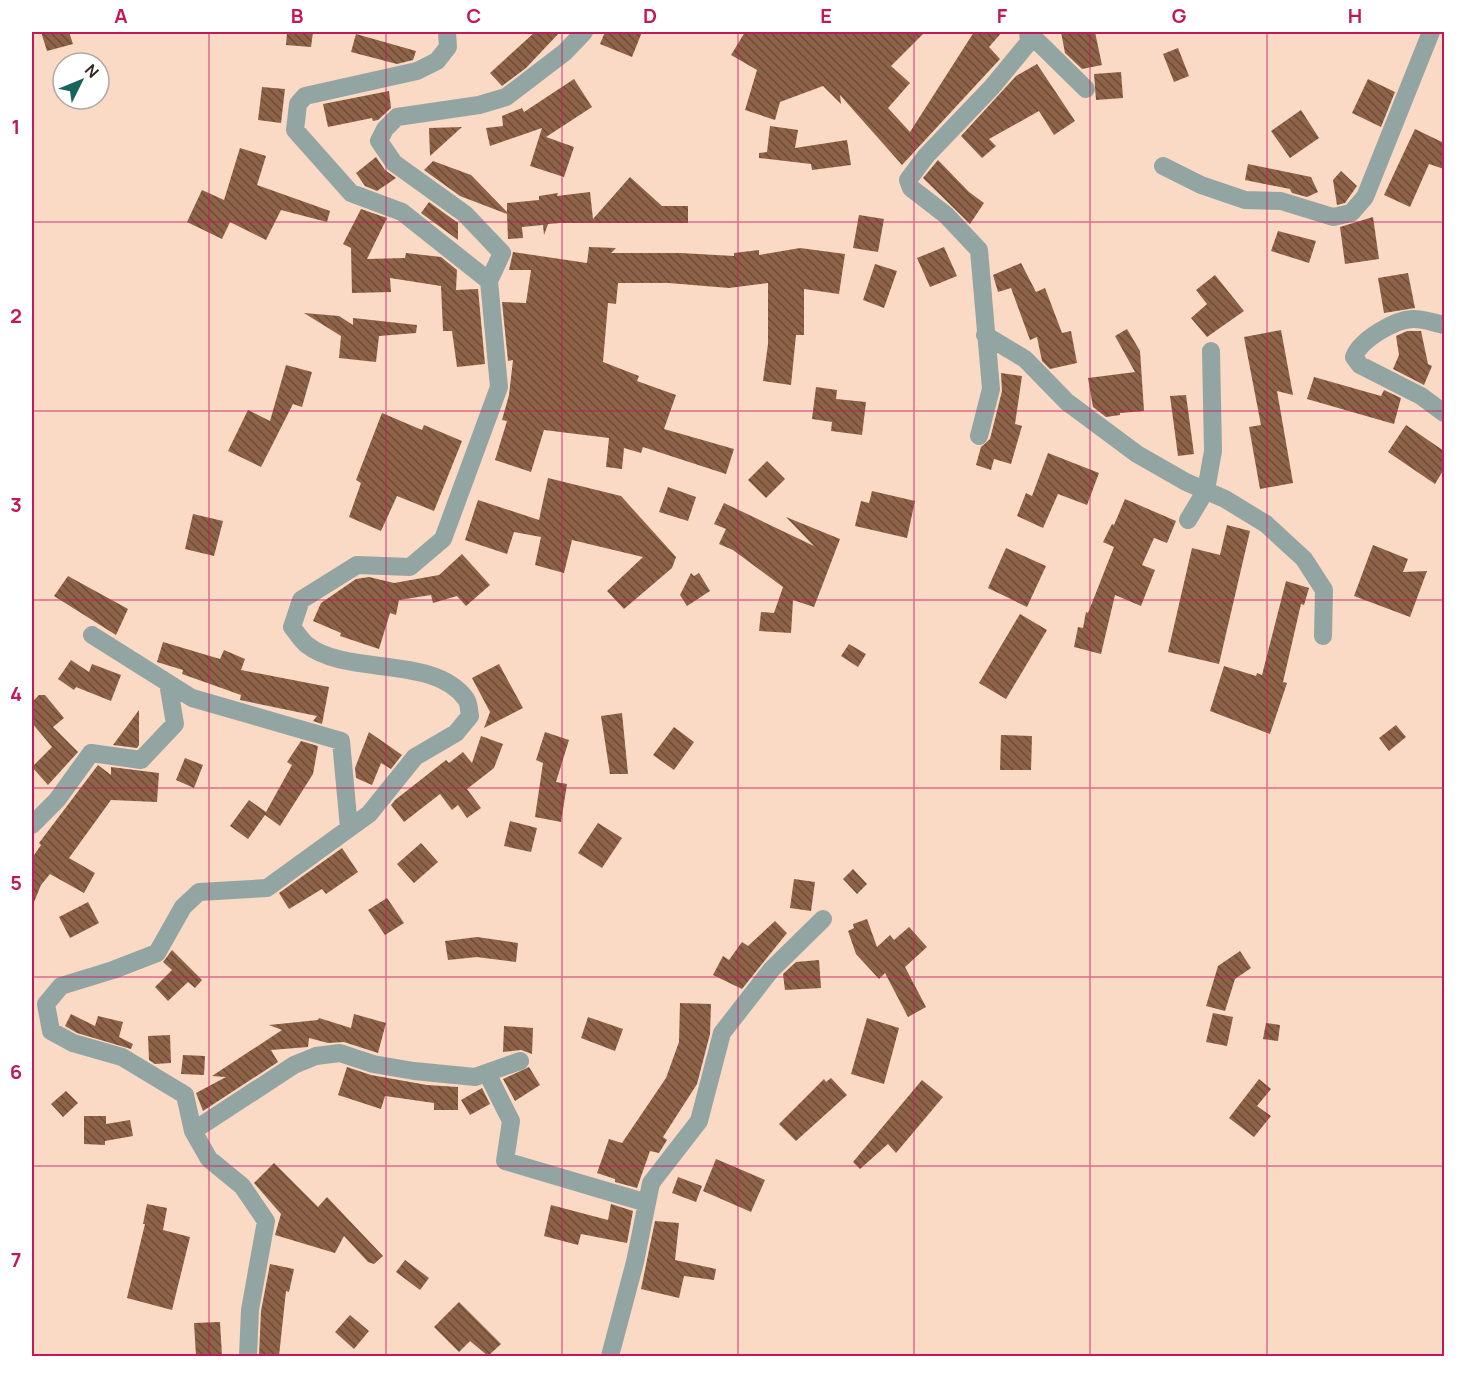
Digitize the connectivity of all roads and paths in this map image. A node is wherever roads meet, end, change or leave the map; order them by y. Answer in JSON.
{"nodes":[{"id":1,"x":447,"y":32,"type":"edge"},
{"id":2,"x":584,"y":32,"type":"edge"},
{"id":3,"x":1028,"y":32,"type":"edge"},
{"id":4,"x":1431,"y":32,"type":"edge"},
{"id":5,"x":1086,"y":89,"type":"dead end"},
{"id":6,"x":1163,"y":166,"type":"dead end"},
{"id":7,"x":489,"y":281,"type":"junction"},
{"id":8,"x":1444,"y":325,"type":"edge"},
{"id":9,"x":986,"y":335,"type":"junction"},
{"id":10,"x":1211,"y":351,"type":"dead end"},
{"id":11,"x":1444,"y":413,"type":"edge"},
{"id":12,"x":979,"y":436,"type":"dead end"},
{"id":13,"x":1206,"y":490,"type":"junction"},
{"id":14,"x":1188,"y":520,"type":"dead end"},
{"id":15,"x":92,"y":635,"type":"dead end"},
{"id":16,"x":1323,"y":636,"type":"dead end"},
{"id":17,"x":168,"y":683,"type":"junction"},
{"id":18,"x":32,"y":825,"type":"edge"},
{"id":19,"x":349,"y":828,"type":"junction"},
{"id":20,"x":823,"y":919,"type":"dead end"},
{"id":21,"x":520,"y":1061,"type":"dead end"},
{"id":22,"x":487,"y":1072,"type":"junction"},
{"id":23,"x":192,"y":1131,"type":"junction"},
{"id":24,"x":647,"y":1203,"type":"junction"},
{"id":25,"x":248,"y":1356,"type":"edge"},
{"id":26,"x":610,"y":1356,"type":"edge"}],
"edges":[{"from":1,"to":7,"type":"street"},
{"from":2,"to":7,"type":"street"},
{"from":3,"to":5,"type":"street"},
{"from":3,"to":9,"type":"street"},
{"from":4,"to":6,"type":"street"},
{"from":7,"to":19,"type":"street"},
{"from":8,"to":11,"type":"street"},
{"from":9,"to":12,"type":"street"},
{"from":9,"to":13,"type":"street"},
{"from":10,"to":13,"type":"street"},
{"from":13,"to":14,"type":"street"},
{"from":13,"to":16,"type":"street"},
{"from":15,"to":17,"type":"street"},
{"from":17,"to":18,"type":"street"},
{"from":17,"to":19,"type":"street"},
{"from":19,"to":23,"type":"street"},
{"from":20,"to":24,"type":"street"},
{"from":21,"to":22,"type":"street"},
{"from":22,"to":23,"type":"street"},
{"from":22,"to":24,"type":"street"},
{"from":23,"to":25,"type":"street"},
{"from":24,"to":26,"type":"street"}]}
